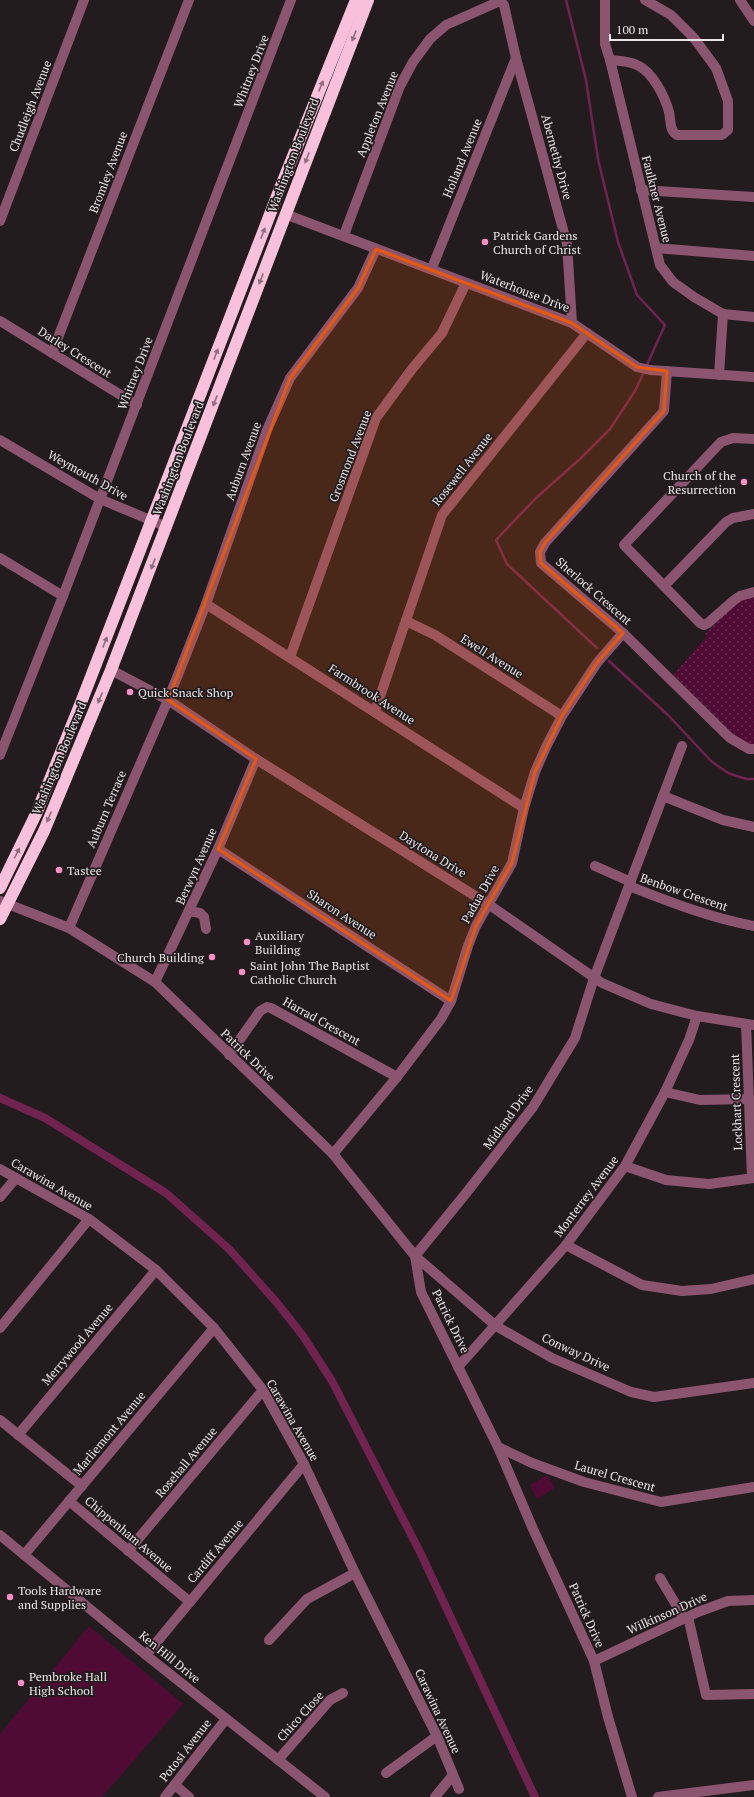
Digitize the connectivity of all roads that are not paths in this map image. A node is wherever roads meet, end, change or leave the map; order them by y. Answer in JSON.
{"nodes":[{"id":1,"x":84,"y":0,"type":"edge"},
{"id":2,"x":189,"y":0,"type":"edge"},
{"id":3,"x":291,"y":0,"type":"edge"},
{"id":4,"x":368,"y":0,"type":"edge"},
{"id":5,"x":605,"y":0,"type":"edge"},
{"id":6,"x":645,"y":0,"type":"edge"},
{"id":7,"x":740,"y":0,"type":"edge"},
{"id":8,"x":353,"y":1,"type":"edge"},
{"id":9,"x":502,"y":2,"type":"joint"},
{"id":10,"x":754,"y":22,"type":"edge"},
{"id":11,"x":516,"y":58,"type":"junction"},
{"id":12,"x":610,"y":60,"type":"junction"},
{"id":13,"x":641,"y":190,"type":"junction"},
{"id":14,"x":754,"y":197,"type":"edge"},
{"id":15,"x":285,"y":214,"type":"junction"},
{"id":16,"x":0,"y":221,"type":"edge"},
{"id":17,"x":344,"y":235,"type":"junction"},
{"id":18,"x":656,"y":248,"type":"junction"},
{"id":19,"x":376,"y":249,"type":"junction"},
{"id":20,"x":754,"y":256,"type":"edge"},
{"id":21,"x":432,"y":268,"type":"junction"},
{"id":22,"x":466,"y":283,"type":"junction"},
{"id":23,"x":723,"y":314,"type":"junction"},
{"id":24,"x":754,"y":317,"type":"edge"},
{"id":25,"x":0,"y":321,"type":"edge"},
{"id":26,"x":572,"y":323,"type":"junction"},
{"id":27,"x":588,"y":333,"type":"junction"},
{"id":28,"x":52,"y":353,"type":"junction"},
{"id":29,"x":667,"y":371,"type":"junction"},
{"id":30,"x":718,"y":375,"type":"junction"},
{"id":31,"x":754,"y":377,"type":"edge"},
{"id":32,"x":137,"y":405,"type":"junction"},
{"id":33,"x":754,"y":439,"type":"edge"},
{"id":34,"x":0,"y":440,"type":"edge"},
{"id":35,"x":100,"y":500,"type":"junction"},
{"id":36,"x":754,"y":514,"type":"edge"},
{"id":37,"x":152,"y":521,"type":"junction"},
{"id":38,"x":167,"y":527,"type":"junction"},
{"id":39,"x":0,"y":558,"type":"edge"},
{"id":40,"x":664,"y":586,"type":"junction"},
{"id":41,"x":754,"y":592,"type":"edge"},
{"id":42,"x":63,"y":596,"type":"junction"},
{"id":43,"x":206,"y":604,"type":"junction"},
{"id":44,"x":406,"y":621,"type":"junction"},
{"id":45,"x":623,"y":633,"type":"junction"},
{"id":46,"x":290,"y":657,"type":"junction"},
{"id":47,"x":111,"y":670,"type":"junction"},
{"id":48,"x":168,"y":700,"type":"junction"},
{"id":49,"x":375,"y":711,"type":"junction"},
{"id":50,"x":562,"y":716,"type":"junction"},
{"id":51,"x":682,"y":746,"type":"dead end"},
{"id":52,"x":754,"y":749,"type":"edge"},
{"id":53,"x":0,"y":755,"type":"edge"},
{"id":54,"x":256,"y":759,"type":"junction"},
{"id":55,"x":663,"y":796,"type":"junction"},
{"id":56,"x":524,"y":808,"type":"junction"},
{"id":57,"x":754,"y":827,"type":"edge"},
{"id":58,"x":218,"y":850,"type":"junction"},
{"id":59,"x":595,"y":866,"type":"dead end"},
{"id":60,"x":630,"y":884,"type":"junction"},
{"id":61,"x":0,"y":888,"type":"edge"},
{"id":62,"x":4,"y":903,"type":"edge"},
{"id":63,"x":488,"y":904,"type":"junction"},
{"id":64,"x":190,"y":912,"type":"junction"},
{"id":65,"x":0,"y":919,"type":"edge"},
{"id":66,"x":754,"y":926,"type":"edge"},
{"id":67,"x":69,"y":928,"type":"junction"},
{"id":68,"x":206,"y":929,"type":"dead end"},
{"id":69,"x":594,"y":978,"type":"junction"},
{"id":70,"x":155,"y":982,"type":"junction"},
{"id":71,"x":451,"y":1001,"type":"junction"},
{"id":72,"x":697,"y":1016,"type":"junction"},
{"id":73,"x":750,"y":1024,"type":"edge"},
{"id":74,"x":229,"y":1054,"type":"junction"},
{"id":75,"x":397,"y":1077,"type":"junction"},
{"id":76,"x":665,"y":1092,"type":"junction"},
{"id":77,"x":750,"y":1099,"type":"junction"},
{"id":78,"x":333,"y":1154,"type":"junction"},
{"id":79,"x":625,"y":1166,"type":"junction"},
{"id":80,"x":0,"y":1169,"type":"edge"},
{"id":81,"x":16,"y":1178,"type":"junction"},
{"id":82,"x":753,"y":1178,"type":"edge"},
{"id":83,"x":0,"y":1197,"type":"edge"},
{"id":84,"x":89,"y":1219,"type":"junction"},
{"id":85,"x":566,"y":1245,"type":"junction"},
{"id":86,"x":415,"y":1256,"type":"junction"},
{"id":87,"x":156,"y":1270,"type":"junction"},
{"id":88,"x":754,"y":1279,"type":"edge"},
{"id":89,"x":496,"y":1326,"type":"junction"},
{"id":90,"x":0,"y":1328,"type":"edge"},
{"id":91,"x":214,"y":1328,"type":"junction"},
{"id":92,"x":458,"y":1367,"type":"junction"},
{"id":93,"x":754,"y":1383,"type":"edge"},
{"id":94,"x":263,"y":1390,"type":"junction"},
{"id":95,"x":0,"y":1420,"type":"edge"},
{"id":96,"x":18,"y":1435,"type":"junction"},
{"id":97,"x":498,"y":1447,"type":"junction"},
{"id":98,"x":304,"y":1464,"type":"junction"},
{"id":99,"x":82,"y":1486,"type":"junction"},
{"id":100,"x":754,"y":1488,"type":"edge"},
{"id":101,"x":69,"y":1501,"type":"junction"},
{"id":102,"x":0,"y":1535,"type":"edge"},
{"id":103,"x":128,"y":1551,"type":"junction"},
{"id":104,"x":24,"y":1555,"type":"junction"},
{"id":105,"x":355,"y":1573,"type":"junction"},
{"id":106,"x":660,"y":1578,"type":"dead end"},
{"id":107,"x":754,"y":1600,"type":"edge"},
{"id":108,"x":190,"y":1602,"type":"junction"},
{"id":109,"x":686,"y":1617,"type":"junction"},
{"id":110,"x":269,"y":1640,"type":"dead end"},
{"id":111,"x":146,"y":1655,"type":"junction"},
{"id":112,"x":594,"y":1661,"type":"junction"},
{"id":113,"x":343,"y":1693,"type":"dead end"},
{"id":114,"x":754,"y":1694,"type":"edge"},
{"id":115,"x":226,"y":1719,"type":"junction"},
{"id":116,"x":437,"y":1736,"type":"junction"},
{"id":117,"x":278,"y":1760,"type":"junction"},
{"id":118,"x":386,"y":1773,"type":"dead end"},
{"id":119,"x":453,"y":1775,"type":"junction"},
{"id":120,"x":175,"y":1785,"type":"junction"},
{"id":121,"x":754,"y":1786,"type":"edge"},
{"id":122,"x":459,"y":1789,"type":"dead end"},
{"id":123,"x":165,"y":1797,"type":"edge"},
{"id":124,"x":189,"y":1797,"type":"edge"},
{"id":125,"x":325,"y":1797,"type":"edge"},
{"id":126,"x":435,"y":1797,"type":"edge"},
{"id":127,"x":632,"y":1797,"type":"edge"},
{"id":128,"x":658,"y":1797,"type":"edge"}],
"edges":[{"from":1,"to":16,"type":"street","name":"Chudleigh Avenue"},
{"from":2,"to":28,"type":"street","name":"Bromley Avenue"},
{"from":3,"to":32,"type":"street","name":"Whitney Drive"},
{"from":4,"to":15,"type":"highway","name":"Washington Boulevard","one_way":true},
{"from":5,"to":12,"type":"street","name":"Faulkner Avenue"},
{"from":6,"to":12,"type":"street"},
{"from":7,"to":10,"type":"street"},
{"from":37,"to":8,"type":"highway","name":"Washington Boulevard","one_way":true},
{"from":9,"to":11,"type":"street","name":"Abernethy Drive"},
{"from":9,"to":17,"type":"street","name":"Appleton Avenue"},
{"from":11,"to":21,"type":"street","name":"Holland Avenue"},
{"from":11,"to":26,"type":"street","name":"Abernethy Drive"},
{"from":12,"to":13,"type":"street","name":"Faulkner Avenue"},
{"from":13,"to":14,"type":"street"},
{"from":13,"to":18,"type":"street","name":"Faulkner Avenue"},
{"from":15,"to":17,"type":"street","name":"Waterhouse Drive"},
{"from":15,"to":38,"type":"highway","name":"Washington Boulevard","one_way":true},
{"from":17,"to":19,"type":"street","name":"Waterhouse Drive"},
{"from":18,"to":20,"type":"street"},
{"from":18,"to":23,"type":"street","name":"Faulkner Avenue"},
{"from":19,"to":21,"type":"street","name":"Waterhouse Drive"},
{"from":19,"to":43,"type":"street","name":"Auburn Avenue"},
{"from":21,"to":22,"type":"street","name":"Waterhouse Drive"},
{"from":22,"to":26,"type":"street","name":"Waterhouse Drive"},
{"from":22,"to":46,"type":"street","name":"Grosmond Avenue"},
{"from":23,"to":24,"type":"street"},
{"from":23,"to":30,"type":"street"},
{"from":25,"to":28,"type":"street","name":"Darley Crescent"},
{"from":26,"to":27,"type":"street","name":"Waterhouse Drive"},
{"from":27,"to":29,"type":"street","name":"Waterhouse Drive"},
{"from":27,"to":44,"type":"street","name":"Rosewell Avenue"},
{"from":28,"to":32,"type":"street","name":"Darley Crescent"},
{"from":29,"to":30,"type":"street","name":"Waterhouse Drive"},
{"from":29,"to":45,"type":"street","name":"Sherlock Crescent"},
{"from":30,"to":31,"type":"street","name":"Waterhouse Drive"},
{"from":32,"to":35,"type":"street","name":"Whitney Drive"},
{"from":33,"to":40,"type":"street"},
{"from":34,"to":35,"type":"street","name":"Weymouth Drive"},
{"from":35,"to":37,"type":"street","name":"Weymouth Drive"},
{"from":35,"to":42,"type":"street","name":"Whitney Drive"},
{"from":36,"to":40,"type":"street"},
{"from":37,"to":38,"type":"street","name":"Weymouth Drive"},
{"from":61,"to":37,"type":"highway","name":"Washington Boulevard","one_way":true},
{"from":38,"to":47,"type":"highway","name":"Washington Boulevard","one_way":true},
{"from":39,"to":42,"type":"street"},
{"from":40,"to":41,"type":"street"},
{"from":42,"to":53,"type":"street","name":"Whitney Drive"},
{"from":43,"to":46,"type":"street","name":"Farmbrook Avenue"},
{"from":43,"to":48,"type":"street","name":"Auburn Avenue"},
{"from":44,"to":49,"type":"street","name":"Rosewell Avenue"},
{"from":44,"to":50,"type":"street","name":"Ewell Avenue"},
{"from":45,"to":50,"type":"street","name":"Padua Drive"},
{"from":45,"to":52,"type":"street","name":"Sherlock Crescent"},
{"from":46,"to":49,"type":"street","name":"Farmbrook Avenue"},
{"from":47,"to":48,"type":"street","name":"Daytona Drive"},
{"from":47,"to":62,"type":"highway","name":"Washington Boulevard","one_way":true},
{"from":48,"to":54,"type":"street","name":"Daytona Drive"},
{"from":48,"to":67,"type":"street","name":"Auburn Terrace"},
{"from":49,"to":56,"type":"street","name":"Farmbrook Avenue"},
{"from":50,"to":56,"type":"street","name":"Padua Drive"},
{"from":51,"to":55,"type":"street","name":"Midland Drive"},
{"from":54,"to":58,"type":"street","name":"Berwyn Avenue"},
{"from":54,"to":63,"type":"street","name":"Daytona Drive"},
{"from":55,"to":57,"type":"street"},
{"from":55,"to":60,"type":"street","name":"Midland Drive"},
{"from":56,"to":63,"type":"street","name":"Padua Drive"},
{"from":58,"to":64,"type":"street","name":"Berwyn Avenue"},
{"from":58,"to":71,"type":"street","name":"Sharon Avenue"},
{"from":59,"to":60,"type":"street","name":"Benbow Crescent"},
{"from":60,"to":66,"type":"street","name":"Benbow Crescent"},
{"from":60,"to":69,"type":"street","name":"Midland Drive"},
{"from":62,"to":65,"type":"highway","name":"Washington Boulevard"},
{"from":62,"to":67,"type":"street","name":"Patrick Drive"},
{"from":63,"to":69,"type":"street","name":"Daytona Drive"},
{"from":63,"to":71,"type":"street","name":"Padua Drive"},
{"from":64,"to":68,"type":"street"},
{"from":64,"to":70,"type":"street","name":"Berwyn Avenue"},
{"from":67,"to":70,"type":"street","name":"Patrick Drive"},
{"from":69,"to":72,"type":"street","name":"Daytona Drive"},
{"from":69,"to":86,"type":"street","name":"Midland Drive"},
{"from":70,"to":74,"type":"street","name":"Patrick Drive"},
{"from":71,"to":75,"type":"street","name":"Padua Drive"},
{"from":72,"to":73,"type":"street","name":"Daytona Drive"},
{"from":72,"to":76,"type":"street","name":"Monterrey Avenue"},
{"from":73,"to":77,"type":"street","name":"Lockhart Crescent"},
{"from":74,"to":75,"type":"street","name":"Harrad Crescent"},
{"from":74,"to":78,"type":"street","name":"Patrick Drive"},
{"from":75,"to":78,"type":"street","name":"Padua Drive"},
{"from":76,"to":77,"type":"street"},
{"from":76,"to":79,"type":"street","name":"Monterrey Avenue"},
{"from":77,"to":82,"type":"street","name":"Lockhart Crescent"},
{"from":78,"to":86,"type":"street","name":"Patrick Drive"},
{"from":79,"to":82,"type":"street"},
{"from":79,"to":85,"type":"street","name":"Monterrey Avenue"},
{"from":80,"to":81,"type":"street","name":"Carawina Avenue"},
{"from":81,"to":83,"type":"street"},
{"from":81,"to":84,"type":"street","name":"Carawina Avenue"},
{"from":84,"to":87,"type":"street","name":"Carawina Avenue"},
{"from":84,"to":90,"type":"street"},
{"from":85,"to":88,"type":"street"},
{"from":85,"to":89,"type":"street","name":"Monterrey Avenue"},
{"from":86,"to":89,"type":"street","name":"Conway Drive"},
{"from":86,"to":92,"type":"street","name":"Patrick Drive"},
{"from":87,"to":91,"type":"street","name":"Carawina Avenue"},
{"from":87,"to":96,"type":"street","name":"Merrywood Avenue"},
{"from":89,"to":92,"type":"street","name":"Monterrey Avenue"},
{"from":89,"to":93,"type":"street","name":"Conway Drive"},
{"from":91,"to":94,"type":"street","name":"Carawina Avenue"},
{"from":91,"to":99,"type":"street","name":"Marliemont Avenue"},
{"from":92,"to":97,"type":"street","name":"Patrick Drive"},
{"from":94,"to":98,"type":"street","name":"Carawina Avenue"},
{"from":94,"to":103,"type":"street","name":"Rosehall Avenue"},
{"from":95,"to":96,"type":"street","name":"Chippenham Avenue"},
{"from":96,"to":99,"type":"street","name":"Chippenham Avenue"},
{"from":97,"to":100,"type":"street","name":"Laurel Crescent"},
{"from":97,"to":112,"type":"street","name":"Patrick Drive"},
{"from":98,"to":105,"type":"street","name":"Carawina Avenue"},
{"from":98,"to":108,"type":"street","name":"Cardiff Avenue"},
{"from":99,"to":101,"type":"street","name":"Marliemont Avenue"},
{"from":101,"to":103,"type":"street","name":"Chippenham Avenue"},
{"from":101,"to":104,"type":"street","name":"Marliemont Avenue"},
{"from":102,"to":104,"type":"street","name":"Ken Hill Drive"},
{"from":103,"to":108,"type":"street","name":"Chippenham Avenue"},
{"from":104,"to":111,"type":"street","name":"Ken Hill Drive"},
{"from":105,"to":110,"type":"street"},
{"from":105,"to":116,"type":"street","name":"Carawina Avenue"},
{"from":106,"to":109,"type":"street"},
{"from":107,"to":109,"type":"street","name":"Wilkinson Drive"},
{"from":108,"to":111,"type":"street","name":"Cardiff Avenue"},
{"from":109,"to":112,"type":"street","name":"Wilkinson Drive"},
{"from":109,"to":114,"type":"street"},
{"from":111,"to":115,"type":"street","name":"Ken Hill Drive"},
{"from":112,"to":127,"type":"street","name":"Patrick Drive"},
{"from":113,"to":117,"type":"street","name":"Chico Close"},
{"from":115,"to":117,"type":"street","name":"Ken Hill Drive"},
{"from":115,"to":120,"type":"street","name":"Potosi Avenue"},
{"from":116,"to":118,"type":"street"},
{"from":116,"to":119,"type":"street","name":"Carawina Avenue"},
{"from":117,"to":125,"type":"street","name":"Ken Hill Drive"},
{"from":119,"to":122,"type":"street","name":"Carawina Avenue"},
{"from":119,"to":126,"type":"street"},
{"from":120,"to":123,"type":"street","name":"Potosi Avenue"},
{"from":120,"to":124,"type":"street"},
{"from":121,"to":128,"type":"street"}]}
